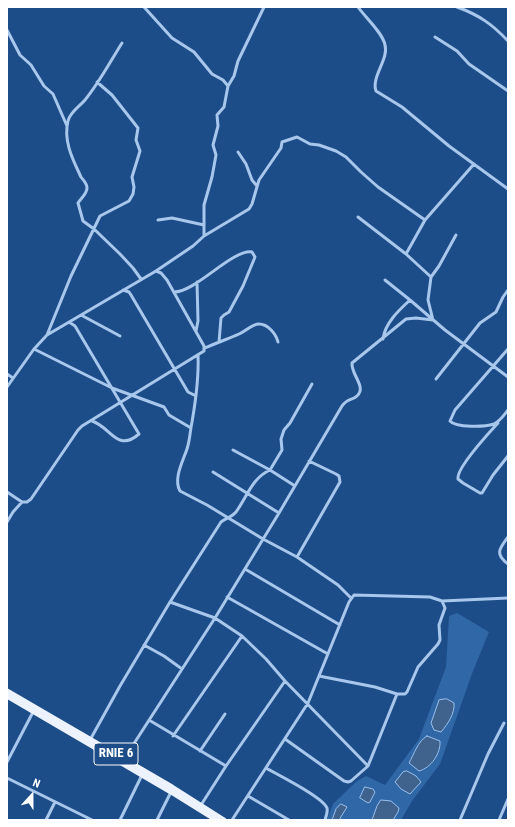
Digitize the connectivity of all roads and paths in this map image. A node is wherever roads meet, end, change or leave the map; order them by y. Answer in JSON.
{"nodes":[{"id":1,"x":144,"y":7,"type":"edge"},
{"id":2,"x":264,"y":7,"type":"edge"},
{"id":3,"x":358,"y":7,"type":"edge"},
{"id":4,"x":457,"y":7,"type":"edge"},
{"id":5,"x":7,"y":30,"type":"edge"},
{"id":6,"x":435,"y":37,"type":"dead end"},
{"id":7,"x":508,"y":41,"type":"edge"},
{"id":8,"x":122,"y":43,"type":"dead end"},
{"id":9,"x":97,"y":82,"type":"junction"},
{"id":10,"x":228,"y":86,"type":"junction"},
{"id":11,"x":508,"y":91,"type":"edge"},
{"id":12,"x":67,"y":128,"type":"junction"},
{"id":13,"x":238,"y":152,"type":"dead end"},
{"id":14,"x":474,"y":164,"type":"junction"},
{"id":15,"x":257,"y":186,"type":"junction"},
{"id":16,"x":508,"y":189,"type":"edge"},
{"id":17,"x":358,"y":217,"type":"dead end"},
{"id":18,"x":158,"y":220,"type":"dead end"},
{"id":19,"x":425,"y":220,"type":"junction"},
{"id":20,"x":204,"y":225,"type":"junction"},
{"id":21,"x":94,"y":229,"type":"junction"},
{"id":22,"x":456,"y":235,"type":"dead end"},
{"id":23,"x":204,"y":236,"type":"junction"},
{"id":24,"x":406,"y":254,"type":"junction"},
{"id":25,"x":156,"y":271,"type":"junction"},
{"id":26,"x":431,"y":278,"type":"junction"},
{"id":27,"x":141,"y":279,"type":"junction"},
{"id":28,"x":385,"y":280,"type":"dead end"},
{"id":29,"x":197,"y":282,"type":"junction"},
{"id":30,"x":123,"y":290,"type":"junction"},
{"id":31,"x":508,"y":290,"type":"edge"},
{"id":32,"x":174,"y":292,"type":"junction"},
{"id":33,"x":410,"y":300,"type":"junction"},
{"id":34,"x":81,"y":315,"type":"junction"},
{"id":35,"x":433,"y":320,"type":"junction"},
{"id":36,"x":68,"y":322,"type":"junction"},
{"id":37,"x":196,"y":331,"type":"junction"},
{"id":38,"x":47,"y":335,"type":"junction"},
{"id":39,"x":120,"y":336,"type":"dead end"},
{"id":40,"x":384,"y":339,"type":"junction"},
{"id":41,"x":219,"y":342,"type":"junction"},
{"id":42,"x":278,"y":342,"type":"dead end"},
{"id":43,"x":463,"y":343,"type":"junction"},
{"id":44,"x":205,"y":348,"type":"junction"},
{"id":45,"x":34,"y":349,"type":"junction"},
{"id":46,"x":508,"y":349,"type":"edge"},
{"id":47,"x":198,"y":354,"type":"junction"},
{"id":48,"x":493,"y":366,"type":"junction"},
{"id":49,"x":175,"y":369,"type":"junction"},
{"id":50,"x":7,"y":374,"type":"edge"},
{"id":51,"x":13,"y":378,"type":"junction"},
{"id":52,"x":508,"y":378,"type":"edge"},
{"id":53,"x":436,"y":379,"type":"dead end"},
{"id":54,"x":312,"y":384,"type":"dead end"},
{"id":55,"x":7,"y":387,"type":"edge"},
{"id":56,"x":112,"y":388,"type":"junction"},
{"id":57,"x":132,"y":396,"type":"junction"},
{"id":58,"x":196,"y":396,"type":"junction"},
{"id":59,"x":121,"y":402,"type":"junction"},
{"id":60,"x":508,"y":410,"type":"edge"},
{"id":61,"x":500,"y":420,"type":"junction"},
{"id":62,"x":92,"y":421,"type":"junction"},
{"id":63,"x":191,"y":428,"type":"junction"},
{"id":64,"x":232,"y":450,"type":"dead end"},
{"id":65,"x":508,"y":456,"type":"edge"},
{"id":66,"x":309,"y":461,"type":"junction"},
{"id":67,"x":270,"y":470,"type":"junction"},
{"id":68,"x":213,"y":472,"type":"dead end"},
{"id":69,"x":295,"y":486,"type":"junction"},
{"id":70,"x":7,"y":492,"type":"edge"},
{"id":71,"x":247,"y":494,"type":"junction"},
{"id":72,"x":22,"y":502,"type":"junction"},
{"id":73,"x":279,"y":513,"type":"junction"},
{"id":74,"x":228,"y":518,"type":"junction"},
{"id":75,"x":7,"y":522,"type":"edge"},
{"id":76,"x":508,"y":537,"type":"edge"},
{"id":77,"x":263,"y":539,"type":"junction"},
{"id":78,"x":297,"y":557,"type":"junction"},
{"id":79,"x":508,"y":564,"type":"edge"},
{"id":80,"x":245,"y":569,"type":"junction"},
{"id":81,"x":227,"y":597,"type":"junction"},
{"id":82,"x":351,"y":598,"type":"junction"},
{"id":83,"x":508,"y":598,"type":"edge"},
{"id":84,"x":170,"y":602,"type":"junction"},
{"id":85,"x":442,"y":602,"type":"junction"},
{"id":86,"x":215,"y":618,"type":"junction"},
{"id":87,"x":340,"y":625,"type":"junction"},
{"id":88,"x":242,"y":636,"type":"junction"},
{"id":89,"x":144,"y":645,"type":"junction"},
{"id":90,"x":328,"y":654,"type":"junction"},
{"id":91,"x":182,"y":669,"type":"junction"},
{"id":92,"x":319,"y":676,"type":"junction"},
{"id":93,"x":285,"y":681,"type":"junction"},
{"id":94,"x":7,"y":691,"type":"edge"},
{"id":95,"x":397,"y":694,"type":"junction"},
{"id":96,"x":7,"y":696,"type":"edge"},
{"id":97,"x":308,"y":703,"type":"junction"},
{"id":98,"x":33,"y":712,"type":"junction"},
{"id":99,"x":225,"y":714,"type":"dead end"},
{"id":100,"x":149,"y":720,"type":"junction"},
{"id":101,"x":504,"y":723,"type":"dead end"},
{"id":102,"x":173,"y":736,"type":"junction"},
{"id":103,"x":285,"y":739,"type":"junction"},
{"id":104,"x":89,"y":742,"type":"junction"},
{"id":105,"x":200,"y":751,"type":"junction"},
{"id":106,"x":124,"y":759,"type":"junction"},
{"id":107,"x":7,"y":762,"type":"edge"},
{"id":108,"x":226,"y":766,"type":"junction"},
{"id":109,"x":368,"y":766,"type":"junction"},
{"id":110,"x":266,"y":768,"type":"junction"},
{"id":111,"x":142,"y":775,"type":"junction"},
{"id":112,"x":7,"y":778,"type":"edge"},
{"id":113,"x":171,"y":792,"type":"junction"},
{"id":114,"x":248,"y":796,"type":"junction"},
{"id":115,"x":508,"y":799,"type":"edge"},
{"id":116,"x":55,"y":802,"type":"junction"},
{"id":117,"x":201,"y":805,"type":"junction"},
{"id":118,"x":46,"y":820,"type":"edge"},
{"id":119,"x":92,"y":820,"type":"edge"},
{"id":120,"x":120,"y":820,"type":"edge"},
{"id":121,"x":157,"y":820,"type":"edge"},
{"id":122,"x":216,"y":820,"type":"edge"},
{"id":123,"x":224,"y":820,"type":"edge"},
{"id":124,"x":232,"y":820,"type":"edge"},
{"id":125,"x":289,"y":820,"type":"edge"},
{"id":126,"x":325,"y":820,"type":"edge"},
{"id":127,"x":460,"y":820,"type":"edge"},
{"id":128,"x":499,"y":820,"type":"edge"}],
"edges":[{"from":1,"to":10,"type":"street"},
{"from":2,"to":10,"type":"street"},
{"from":3,"to":14,"type":"street"},
{"from":4,"to":7,"type":"street"},
{"from":5,"to":12,"type":"street"},
{"from":6,"to":11,"type":"street"},
{"from":8,"to":9,"type":"street"},
{"from":9,"to":12,"type":"street"},
{"from":9,"to":21,"type":"street"},
{"from":10,"to":20,"type":"street"},
{"from":12,"to":21,"type":"street"},
{"from":13,"to":15,"type":"street"},
{"from":14,"to":16,"type":"street"},
{"from":14,"to":19,"type":"street"},
{"from":15,"to":19,"type":"street"},
{"from":15,"to":23,"type":"street"},
{"from":17,"to":24,"type":"street"},
{"from":18,"to":20,"type":"street"},
{"from":19,"to":24,"type":"street"},
{"from":20,"to":23,"type":"street"},
{"from":21,"to":27,"type":"street"},
{"from":21,"to":38,"type":"street"},
{"from":22,"to":26,"type":"street"},
{"from":23,"to":25,"type":"street"},
{"from":24,"to":26,"type":"street"},
{"from":25,"to":27,"type":"street"},
{"from":25,"to":32,"type":"street"},
{"from":26,"to":35,"type":"street"},
{"from":27,"to":30,"type":"street"},
{"from":28,"to":33,"type":"street"},
{"from":29,"to":32,"type":"street"},
{"from":29,"to":37,"type":"street"},
{"from":29,"to":41,"type":"street"},
{"from":30,"to":34,"type":"street"},
{"from":30,"to":49,"type":"street"},
{"from":31,"to":43,"type":"street"},
{"from":32,"to":37,"type":"street"},
{"from":33,"to":35,"type":"street"},
{"from":33,"to":40,"type":"street"},
{"from":34,"to":36,"type":"street"},
{"from":34,"to":39,"type":"street"},
{"from":35,"to":40,"type":"street"},
{"from":35,"to":43,"type":"street"},
{"from":36,"to":38,"type":"street"},
{"from":36,"to":56,"type":"street"},
{"from":37,"to":44,"type":"street"},
{"from":38,"to":45,"type":"street"},
{"from":40,"to":66,"type":"street"},
{"from":41,"to":42,"type":"street"},
{"from":41,"to":44,"type":"street"},
{"from":43,"to":48,"type":"street"},
{"from":43,"to":53,"type":"street"},
{"from":44,"to":47,"type":"street"},
{"from":45,"to":51,"type":"street"},
{"from":45,"to":56,"type":"street"},
{"from":46,"to":48,"type":"street"},
{"from":47,"to":49,"type":"street"},
{"from":47,"to":58,"type":"street"},
{"from":48,"to":52,"type":"street"},
{"from":48,"to":61,"type":"street"},
{"from":49,"to":57,"type":"street"},
{"from":49,"to":58,"type":"street"},
{"from":50,"to":51,"type":"street"},
{"from":51,"to":55,"type":"street"},
{"from":54,"to":67,"type":"street"},
{"from":56,"to":57,"type":"street"},
{"from":56,"to":59,"type":"street"},
{"from":57,"to":59,"type":"street"},
{"from":57,"to":63,"type":"street"},
{"from":58,"to":63,"type":"street"},
{"from":59,"to":62,"type":"street"},
{"from":59,"to":62,"type":"street"},
{"from":60,"to":61,"type":"street"},
{"from":61,"to":65,"type":"street"},
{"from":62,"to":72,"type":"street"},
{"from":63,"to":74,"type":"street"},
{"from":64,"to":67,"type":"street"},
{"from":66,"to":69,"type":"street"},
{"from":66,"to":78,"type":"street"},
{"from":67,"to":69,"type":"street"},
{"from":67,"to":71,"type":"street"},
{"from":68,"to":71,"type":"street"},
{"from":69,"to":73,"type":"street"},
{"from":70,"to":72,"type":"street"},
{"from":71,"to":73,"type":"street"},
{"from":71,"to":74,"type":"street"},
{"from":72,"to":75,"type":"street"},
{"from":73,"to":77,"type":"street"},
{"from":74,"to":77,"type":"street"},
{"from":74,"to":84,"type":"street"},
{"from":76,"to":79,"type":"street"},
{"from":77,"to":78,"type":"street"},
{"from":77,"to":80,"type":"street"},
{"from":78,"to":82,"type":"street"},
{"from":80,"to":81,"type":"street"},
{"from":80,"to":87,"type":"street"},
{"from":81,"to":86,"type":"street"},
{"from":81,"to":90,"type":"street"},
{"from":82,"to":85,"type":"street"},
{"from":82,"to":87,"type":"street"},
{"from":83,"to":85,"type":"street"},
{"from":84,"to":86,"type":"street"},
{"from":84,"to":89,"type":"street"},
{"from":85,"to":95,"type":"street"},
{"from":86,"to":88,"type":"street"},
{"from":86,"to":91,"type":"street"},
{"from":87,"to":90,"type":"street"},
{"from":88,"to":93,"type":"street"},
{"from":88,"to":102,"type":"street"},
{"from":89,"to":91,"type":"street"},
{"from":89,"to":104,"type":"street"},
{"from":90,"to":92,"type":"street"},
{"from":91,"to":100,"type":"street"},
{"from":92,"to":95,"type":"street"},
{"from":92,"to":97,"type":"street"},
{"from":93,"to":97,"type":"street"},
{"from":93,"to":108,"type":"street"},
{"from":94,"to":104,"type":"main road","number":"RNIE 6"},
{"from":95,"to":109,"type":"street"},
{"from":96,"to":98,"type":"main road","number":"RNIE 6"},
{"from":97,"to":103,"type":"street"},
{"from":97,"to":109,"type":"street"},
{"from":98,"to":104,"type":"main road","number":"RNIE 6"},
{"from":98,"to":107,"type":"street"},
{"from":99,"to":105,"type":"street"},
{"from":100,"to":102,"type":"street"},
{"from":100,"to":106,"type":"street"},
{"from":101,"to":127,"type":"street"},
{"from":102,"to":105,"type":"street"},
{"from":103,"to":109,"type":"street"},
{"from":103,"to":110,"type":"street"},
{"from":104,"to":106,"type":"main road","number":"RNIE 6"},
{"from":104,"to":111,"type":"main road","number":"RNIE 6"},
{"from":105,"to":108,"type":"street"},
{"from":106,"to":117,"type":"main road","number":"RNIE 6"},
{"from":108,"to":117,"type":"street"},
{"from":110,"to":114,"type":"street"},
{"from":110,"to":126,"type":"street"},
{"from":111,"to":113,"type":"main road","number":"RNIE 6"},
{"from":111,"to":120,"type":"street"},
{"from":112,"to":116,"type":"street"},
{"from":113,"to":121,"type":"street"},
{"from":113,"to":122,"type":"main road","number":"RNIE 6"},
{"from":114,"to":124,"type":"street"},
{"from":114,"to":125,"type":"street"},
{"from":115,"to":128,"type":"street"},
{"from":116,"to":118,"type":"street"},
{"from":116,"to":119,"type":"street"},
{"from":117,"to":123,"type":"main road","number":"RNIE 6"}]}
